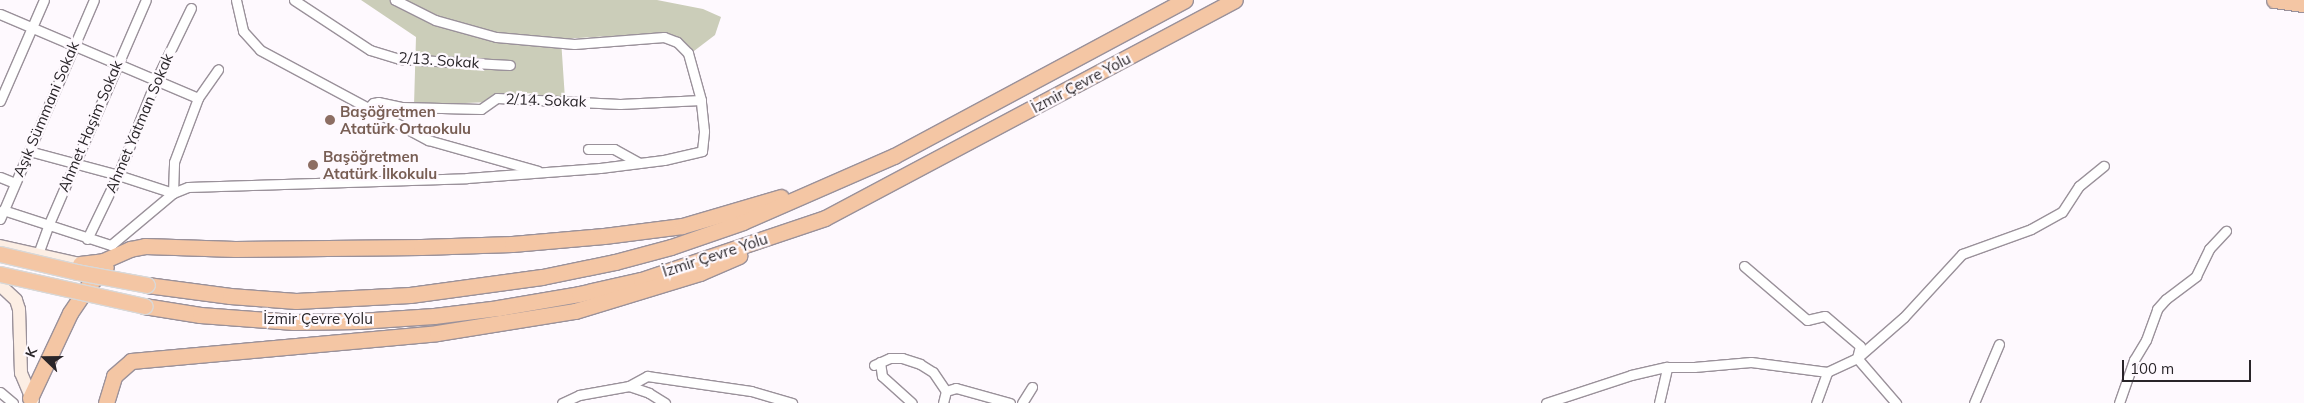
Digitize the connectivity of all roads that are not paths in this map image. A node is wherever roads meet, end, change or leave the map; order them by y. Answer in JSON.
{"nodes":[{"id":1,"x":44,"y":0,"type":"edge"},
{"id":2,"x":94,"y":0,"type":"edge"},
{"id":3,"x":146,"y":0,"type":"edge"},
{"id":4,"x":236,"y":0,"type":"edge"},
{"id":5,"x":294,"y":0,"type":"edge"},
{"id":6,"x":395,"y":0,"type":"edge"},
{"id":7,"x":1185,"y":0,"type":"edge"},
{"id":8,"x":1235,"y":0,"type":"edge"},
{"id":9,"x":2274,"y":0,"type":"edge"},
{"id":10,"x":2304,"y":4,"type":"edge"},
{"id":11,"x":191,"y":8,"type":"dead end"},
{"id":12,"x":0,"y":14,"type":"edge"},
{"id":13,"x":32,"y":28,"type":"junction"},
{"id":14,"x":74,"y":45,"type":"junction"},
{"id":15,"x":117,"y":64,"type":"junction"},
{"id":16,"x":510,"y":65,"type":"dead end"},
{"id":17,"x":218,"y":69,"type":"dead end"},
{"id":18,"x":156,"y":80,"type":"junction"},
{"id":19,"x":198,"y":98,"type":"junction"},
{"id":20,"x":701,"y":100,"type":"junction"},
{"id":21,"x":0,"y":101,"type":"edge"},
{"id":22,"x":367,"y":109,"type":"junction"},
{"id":23,"x":588,"y":149,"type":"dead end"},
{"id":24,"x":29,"y":151,"type":"junction"},
{"id":25,"x":75,"y":164,"type":"junction"},
{"id":26,"x":639,"y":164,"type":"junction"},
{"id":27,"x":2104,"y":166,"type":"dead end"},
{"id":28,"x":545,"y":172,"type":"junction"},
{"id":29,"x":118,"y":175,"type":"junction"},
{"id":30,"x":0,"y":177,"type":"edge"},
{"id":31,"x":15,"y":183,"type":"junction"},
{"id":32,"x":822,"y":187,"type":"junction"},
{"id":33,"x":173,"y":193,"type":"junction"},
{"id":34,"x":1,"y":215,"type":"edge"},
{"id":35,"x":825,"y":218,"type":"junction"},
{"id":36,"x":48,"y":226,"type":"junction"},
{"id":37,"x":2226,"y":232,"type":"dead end"},
{"id":38,"x":87,"y":238,"type":"junction"},
{"id":39,"x":0,"y":246,"type":"edge"},
{"id":40,"x":122,"y":253,"type":"junction"},
{"id":41,"x":0,"y":254,"type":"edge"},
{"id":42,"x":38,"y":254,"type":"junction"},
{"id":43,"x":80,"y":264,"type":"joint"},
{"id":44,"x":1744,"y":266,"type":"dead end"},
{"id":45,"x":0,"y":274,"type":"edge"},
{"id":46,"x":0,"y":285,"type":"edge"},
{"id":47,"x":1998,"y":344,"type":"dead end"},
{"id":48,"x":1857,"y":358,"type":"junction"},
{"id":49,"x":1667,"y":366,"type":"junction"},
{"id":50,"x":1827,"y":372,"type":"junction"},
{"id":51,"x":629,"y":386,"type":"junction"},
{"id":52,"x":1032,"y":387,"type":"dead end"},
{"id":53,"x":0,"y":392,"type":"edge"},
{"id":54,"x":946,"y":392,"type":"junction"},
{"id":55,"x":29,"y":401,"type":"edge"},
{"id":56,"x":13,"y":403,"type":"edge"},
{"id":57,"x":106,"y":403,"type":"edge"},
{"id":58,"x":562,"y":403,"type":"edge"},
{"id":59,"x":664,"y":403,"type":"edge"},
{"id":60,"x":792,"y":403,"type":"edge"},
{"id":61,"x":912,"y":403,"type":"edge"},
{"id":62,"x":943,"y":403,"type":"edge"},
{"id":63,"x":1010,"y":403,"type":"edge"},
{"id":64,"x":1022,"y":403,"type":"edge"},
{"id":65,"x":1546,"y":403,"type":"edge"},
{"id":66,"x":1660,"y":403,"type":"edge"},
{"id":67,"x":1816,"y":403,"type":"edge"},
{"id":68,"x":1896,"y":403,"type":"edge"},
{"id":69,"x":1974,"y":403,"type":"edge"},
{"id":70,"x":2119,"y":403,"type":"edge"}],
"edges":[{"from":1,"to":13,"type":"street"},
{"from":2,"to":14,"type":"street","name":"Aşık Sümmani Sokak"},
{"from":3,"to":15,"type":"street","name":"Ahmet Haşim Sokak"},
{"from":4,"to":22,"type":"street"},
{"from":5,"to":16,"type":"street","name":"2/13. Sokak"},
{"from":6,"to":20,"type":"street"},
{"from":7,"to":32,"type":"highway","name":"İzmir Çevre Yolu"},
{"from":8,"to":35,"type":"highway","name":"İzmir Çevre Yolu"},
{"from":9,"to":10,"type":"highway"},
{"from":11,"to":18,"type":"street","name":"Ahmet Yatman Sokak"},
{"from":12,"to":13,"type":"street"},
{"from":13,"to":14,"type":"street"},
{"from":13,"to":21,"type":"street"},
{"from":14,"to":15,"type":"street"},
{"from":14,"to":24,"type":"street","name":"Aşık Sümmani Sokak"},
{"from":15,"to":18,"type":"street"},
{"from":15,"to":25,"type":"street","name":"Ahmet Haşim Sokak"},
{"from":17,"to":19,"type":"street"},
{"from":18,"to":19,"type":"street"},
{"from":18,"to":29,"type":"street","name":"Ahmet Yatman Sokak"},
{"from":19,"to":33,"type":"street"},
{"from":20,"to":22,"type":"street","name":"2/14. Sokak"},
{"from":20,"to":26,"type":"street"},
{"from":22,"to":28,"type":"street"},
{"from":23,"to":26,"type":"street"},
{"from":24,"to":25,"type":"street"},
{"from":24,"to":31,"type":"street","name":"Aşık Sümmani Sokak"},
{"from":25,"to":29,"type":"street"},
{"from":25,"to":36,"type":"street","name":"Ahmet Haşim Sokak"},
{"from":26,"to":28,"type":"street"},
{"from":27,"to":48,"type":"street"},
{"from":28,"to":33,"type":"street"},
{"from":29,"to":33,"type":"street"},
{"from":29,"to":38,"type":"street","name":"Ahmet Yatman Sokak"},
{"from":30,"to":31,"type":"street"},
{"from":31,"to":34,"type":"street","name":"Aşık Sümmani Sokak"},
{"from":32,"to":40,"type":"highway"},
{"from":32,"to":41,"type":"highway","name":"İzmir Çevre Yolu","bridge":true},
{"from":33,"to":38,"type":"street"},
{"from":34,"to":36,"type":"street"},
{"from":35,"to":45,"type":"highway","name":"İzmir Çevre Yolu","bridge":true},
{"from":35,"to":57,"type":"highway"},
{"from":36,"to":38,"type":"street"},
{"from":36,"to":42,"type":"street","name":"Ahmet Haşim Sokak"},
{"from":37,"to":70,"type":"street"},
{"from":39,"to":42,"type":"main road"},
{"from":40,"to":43,"type":"highway"},
{"from":40,"to":55,"type":"highway"},
{"from":42,"to":43,"type":"main road"},
{"from":44,"to":48,"type":"street"},
{"from":46,"to":55,"type":"main road"},
{"from":47,"to":69,"type":"street"},
{"from":48,"to":50,"type":"street"},
{"from":48,"to":68,"type":"street"},
{"from":49,"to":50,"type":"street"},
{"from":49,"to":65,"type":"street"},
{"from":49,"to":66,"type":"street"},
{"from":50,"to":67,"type":"street"},
{"from":51,"to":58,"type":"street"},
{"from":51,"to":59,"type":"street"},
{"from":51,"to":60,"type":"street"},
{"from":52,"to":64,"type":"street"},
{"from":53,"to":56,"type":"street"},
{"from":54,"to":61,"type":"street"},
{"from":54,"to":62,"type":"street"},
{"from":54,"to":63,"type":"street"}]}
